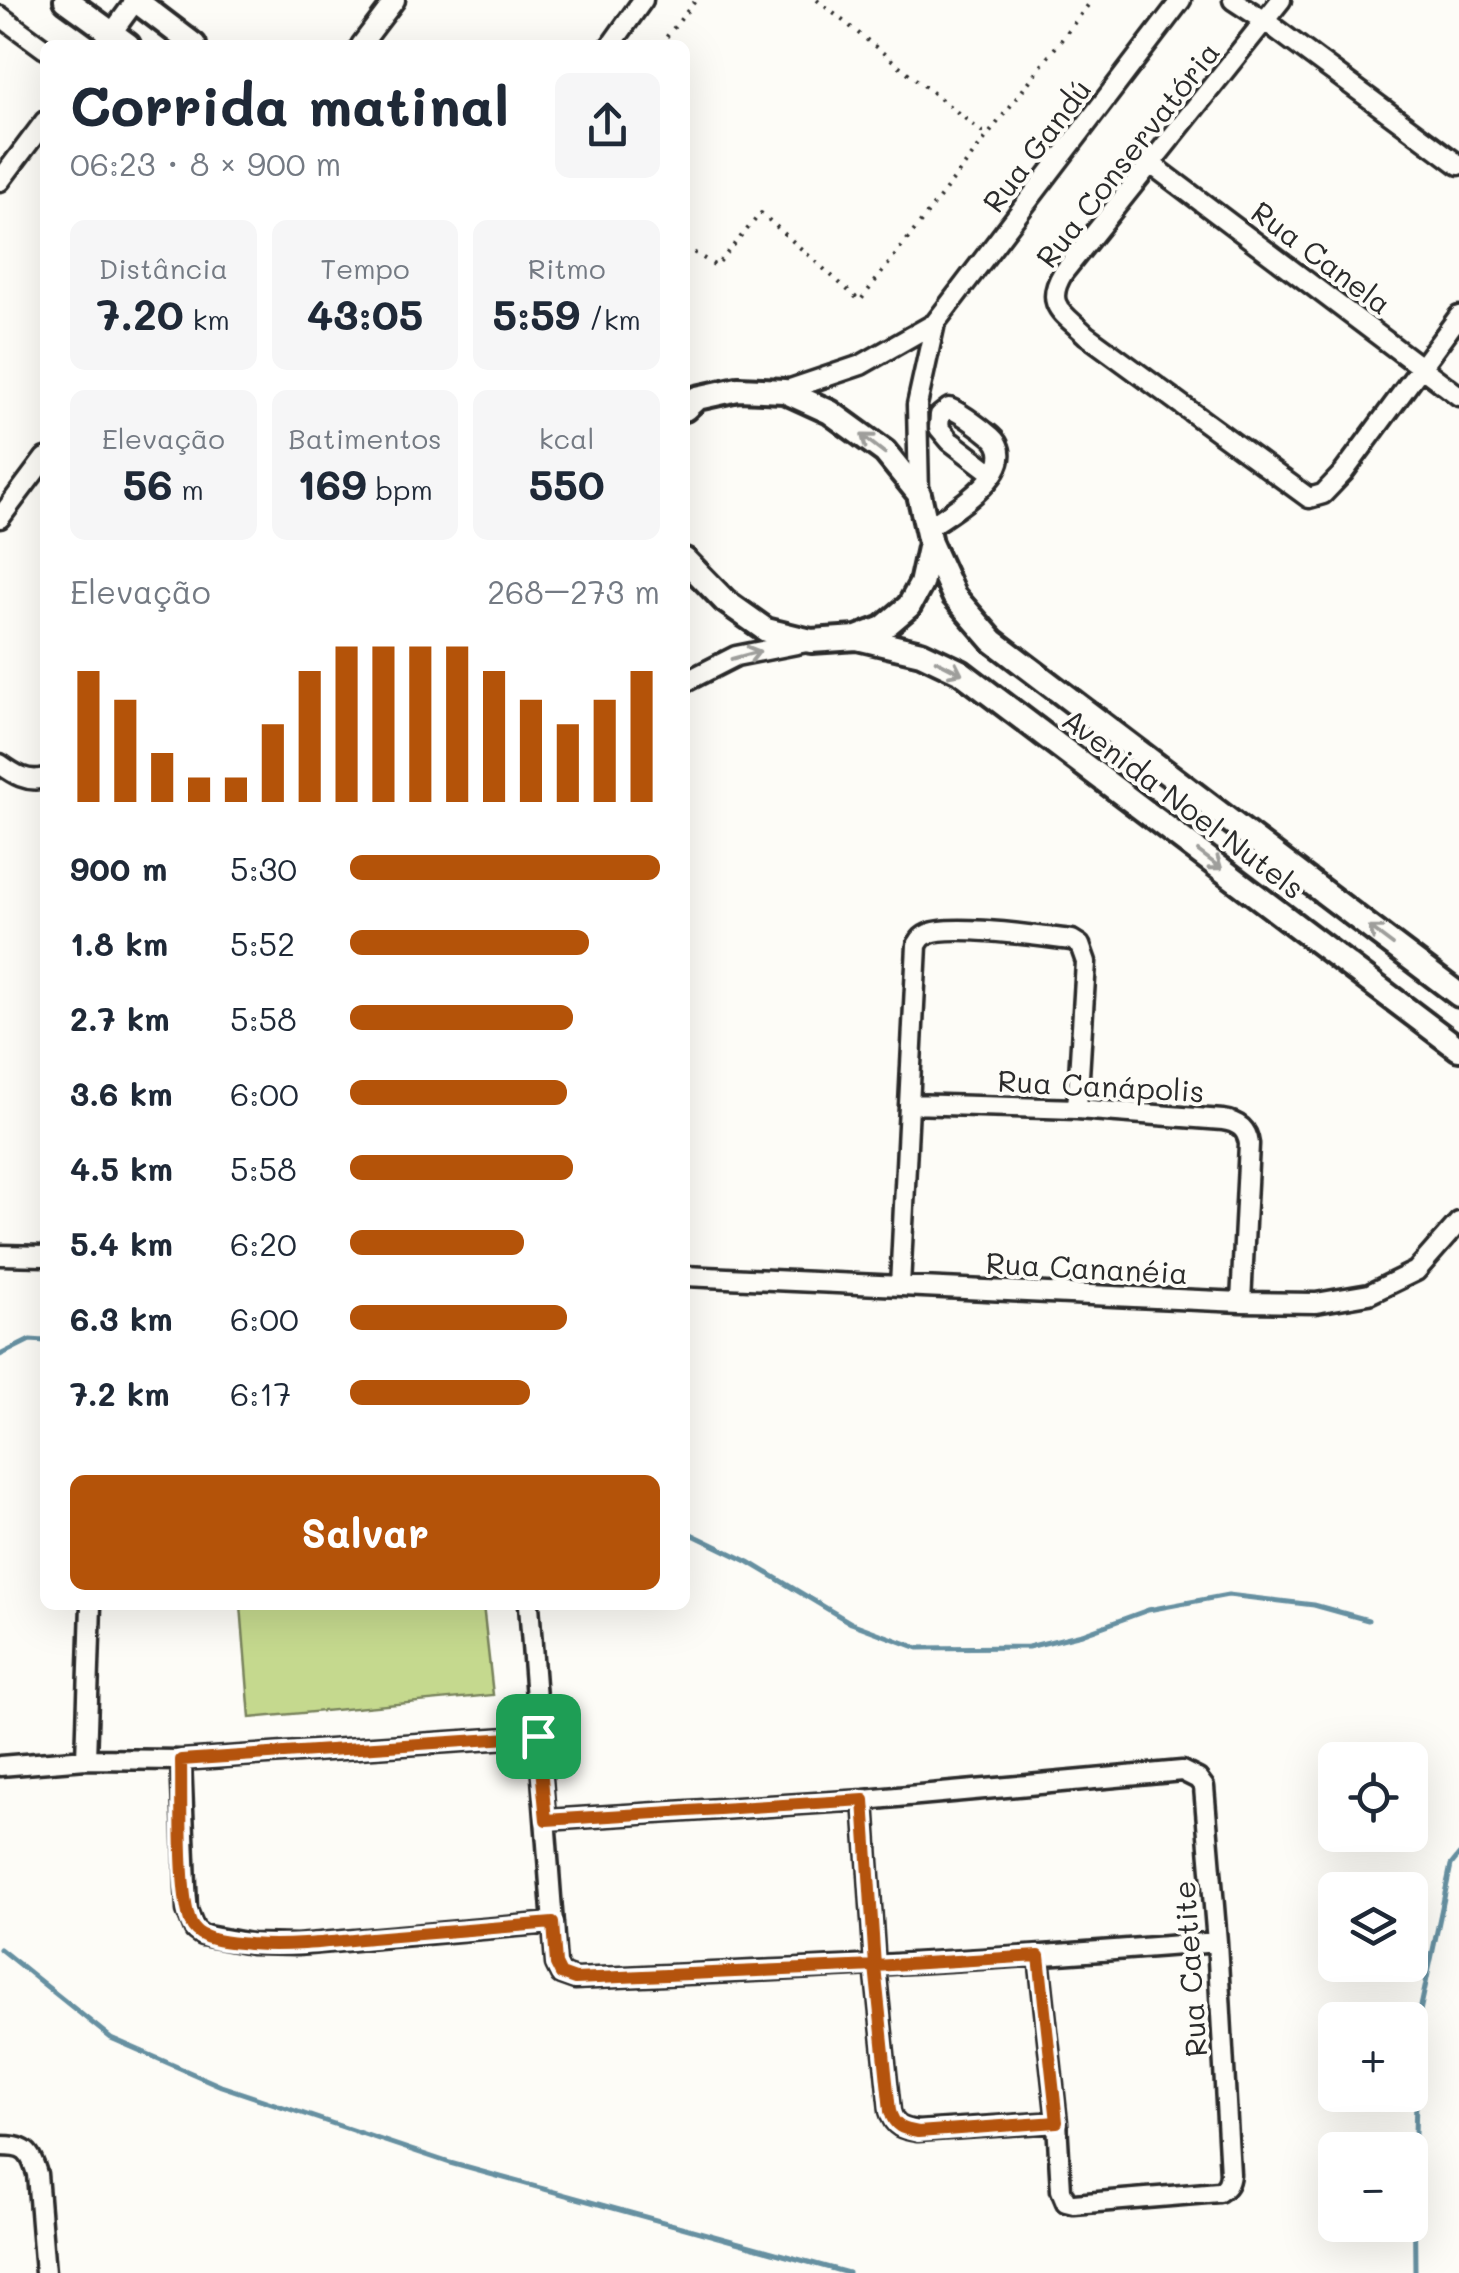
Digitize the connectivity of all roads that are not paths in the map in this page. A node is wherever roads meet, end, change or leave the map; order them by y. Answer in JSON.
{"nodes":[{"id":1,"x":66,"y":0,"type":"edge"},
{"id":2,"x":135,"y":0,"type":"edge"},
{"id":3,"x":395,"y":0,"type":"edge"},
{"id":4,"x":643,"y":0,"type":"edge"},
{"id":5,"x":1181,"y":0,"type":"edge"},
{"id":6,"x":1233,"y":0,"type":"edge"},
{"id":7,"x":1280,"y":0,"type":"edge"},
{"id":8,"x":0,"y":16,"type":"edge"},
{"id":9,"x":1266,"y":21,"type":"junction"},
{"id":10,"x":114,"y":40,"type":"edge"},
{"id":11,"x":115,"y":40,"type":"edge"},
{"id":12,"x":187,"y":40,"type":"edge"},
{"id":13,"x":366,"y":40,"type":"edge"},
{"id":14,"x":615,"y":40,"type":"edge"},
{"id":15,"x":40,"y":45,"type":"edge"},
{"id":16,"x":40,"y":128,"type":"edge"},
{"id":17,"x":1150,"y":164,"type":"junction"},
{"id":18,"x":1459,"y":165,"type":"edge"},
{"id":19,"x":0,"y":182,"type":"edge"},
{"id":20,"x":1459,"y":316,"type":"edge"},
{"id":21,"x":935,"y":323,"type":"junction"},
{"id":22,"x":1421,"y":366,"type":"junction"},
{"id":23,"x":784,"y":391,"type":"junction"},
{"id":24,"x":1459,"y":396,"type":"edge"},
{"id":25,"x":690,"y":401,"type":"edge"},
{"id":26,"x":40,"y":465,"type":"edge"},
{"id":27,"x":992,"y":473,"type":"dead end"},
{"id":28,"x":919,"y":494,"type":"junction"},
{"id":29,"x":0,"y":518,"type":"edge"},
{"id":30,"x":928,"y":536,"type":"junction"},
{"id":31,"x":690,"y":565,"type":"edge"},
{"id":32,"x":857,"y":638,"type":"junction"},
{"id":33,"x":810,"y":641,"type":"junction"},
{"id":34,"x":690,"y":679,"type":"edge"},
{"id":35,"x":0,"y":764,"type":"edge"},
{"id":36,"x":40,"y":780,"type":"edge"},
{"id":37,"x":1459,"y":995,"type":"edge"},
{"id":38,"x":1459,"y":1050,"type":"edge"},
{"id":39,"x":909,"y":1104,"type":"junction"},
{"id":40,"x":1078,"y":1109,"type":"junction"},
{"id":41,"x":1459,"y":1222,"type":"edge"},
{"id":42,"x":0,"y":1255,"type":"edge"},
{"id":43,"x":40,"y":1256,"type":"edge"},
{"id":44,"x":690,"y":1276,"type":"edge"},
{"id":45,"x":900,"y":1286,"type":"junction"},
{"id":46,"x":1241,"y":1302,"type":"junction"},
{"id":47,"x":91,"y":1610,"type":"edge"},
{"id":48,"x":529,"y":1610,"type":"edge"},
{"id":49,"x":538,"y":1736,"type":"junction"},
{"id":50,"x":86,"y":1758,"type":"junction"},
{"id":51,"x":181,"y":1760,"type":"junction"},
{"id":52,"x":0,"y":1766,"type":"edge"},
{"id":53,"x":864,"y":1800,"type":"junction"},
{"id":54,"x":546,"y":1820,"type":"junction"},
{"id":55,"x":553,"y":1923,"type":"junction"},
{"id":56,"x":1217,"y":1942,"type":"junction"},
{"id":57,"x":1039,"y":1956,"type":"junction"},
{"id":58,"x":875,"y":1966,"type":"junction"},
{"id":59,"x":1057,"y":2122,"type":"junction"},
{"id":60,"x":0,"y":2146,"type":"edge"},
{"id":61,"x":45,"y":2273,"type":"edge"}],
"edges":[{"from":1,"to":10,"type":"main road"},
{"from":2,"to":11,"type":"street"},
{"from":2,"to":12,"type":"main road"},
{"from":3,"to":13,"type":"street"},
{"from":4,"to":14,"type":"street"},
{"from":5,"to":21,"type":"street","name":"Rua Gandú"},
{"from":6,"to":9,"type":"street"},
{"from":7,"to":9,"type":"street","name":"Rua Conservatória"},
{"from":8,"to":15,"type":"street"},
{"from":9,"to":17,"type":"street","name":"Rua Conservatória"},
{"from":9,"to":18,"type":"street"},
{"from":16,"to":19,"type":"street"},
{"from":17,"to":22,"type":"street","name":"Rua Canela"},
{"from":17,"to":22,"type":"street","name":"Rua Conservatória"},
{"from":20,"to":22,"type":"street"},
{"from":21,"to":23,"type":"street","name":"Rua Gandú"},
{"from":21,"to":28,"type":"street","name":"Rua Gandú"},
{"from":22,"to":24,"type":"street","name":"Rua Canela"},
{"from":23,"to":25,"type":"main road"},
{"from":28,"to":23,"type":"main road","one_way":true},
{"from":26,"to":29,"type":"street"},
{"from":27,"to":30,"type":"street"},
{"from":28,"to":30,"type":"main road","name":"Avenida Noel Nutels"},
{"from":30,"to":32,"type":"main road"},
{"from":37,"to":30,"type":"main road","name":"Avenida Noel Nutels","one_way":true},
{"from":31,"to":33,"type":"main road"},
{"from":32,"to":33,"type":"main road"},
{"from":32,"to":38,"type":"main road","name":"Avenida Noel Nutels","one_way":true},
{"from":34,"to":33,"type":"street","one_way":true},
{"from":35,"to":36,"type":"street"},
{"from":39,"to":40,"type":"street","name":"Rua Canápolis"},
{"from":39,"to":40,"type":"street"},
{"from":39,"to":45,"type":"street"},
{"from":40,"to":46,"type":"street","name":"Rua Canápolis"},
{"from":41,"to":46,"type":"street","name":"Rua Cananéia"},
{"from":42,"to":43,"type":"street"},
{"from":44,"to":45,"type":"street","name":"Rua Cananéia"},
{"from":45,"to":46,"type":"street","name":"Rua Cananéia"},
{"from":47,"to":50,"type":"street"},
{"from":48,"to":49,"type":"street"},
{"from":49,"to":51,"type":"street"},
{"from":49,"to":54,"type":"street"},
{"from":50,"to":51,"type":"street"},
{"from":50,"to":52,"type":"street"},
{"from":51,"to":55,"type":"street"},
{"from":53,"to":54,"type":"street"},
{"from":53,"to":56,"type":"street","name":"Rua Caetite"},
{"from":53,"to":58,"type":"street"},
{"from":54,"to":55,"type":"street"},
{"from":55,"to":58,"type":"street"},
{"from":56,"to":57,"type":"street"},
{"from":56,"to":59,"type":"street","name":"Rua Caetite"},
{"from":57,"to":58,"type":"street"},
{"from":57,"to":59,"type":"street"},
{"from":58,"to":59,"type":"street"},
{"from":60,"to":61,"type":"street"}]}
